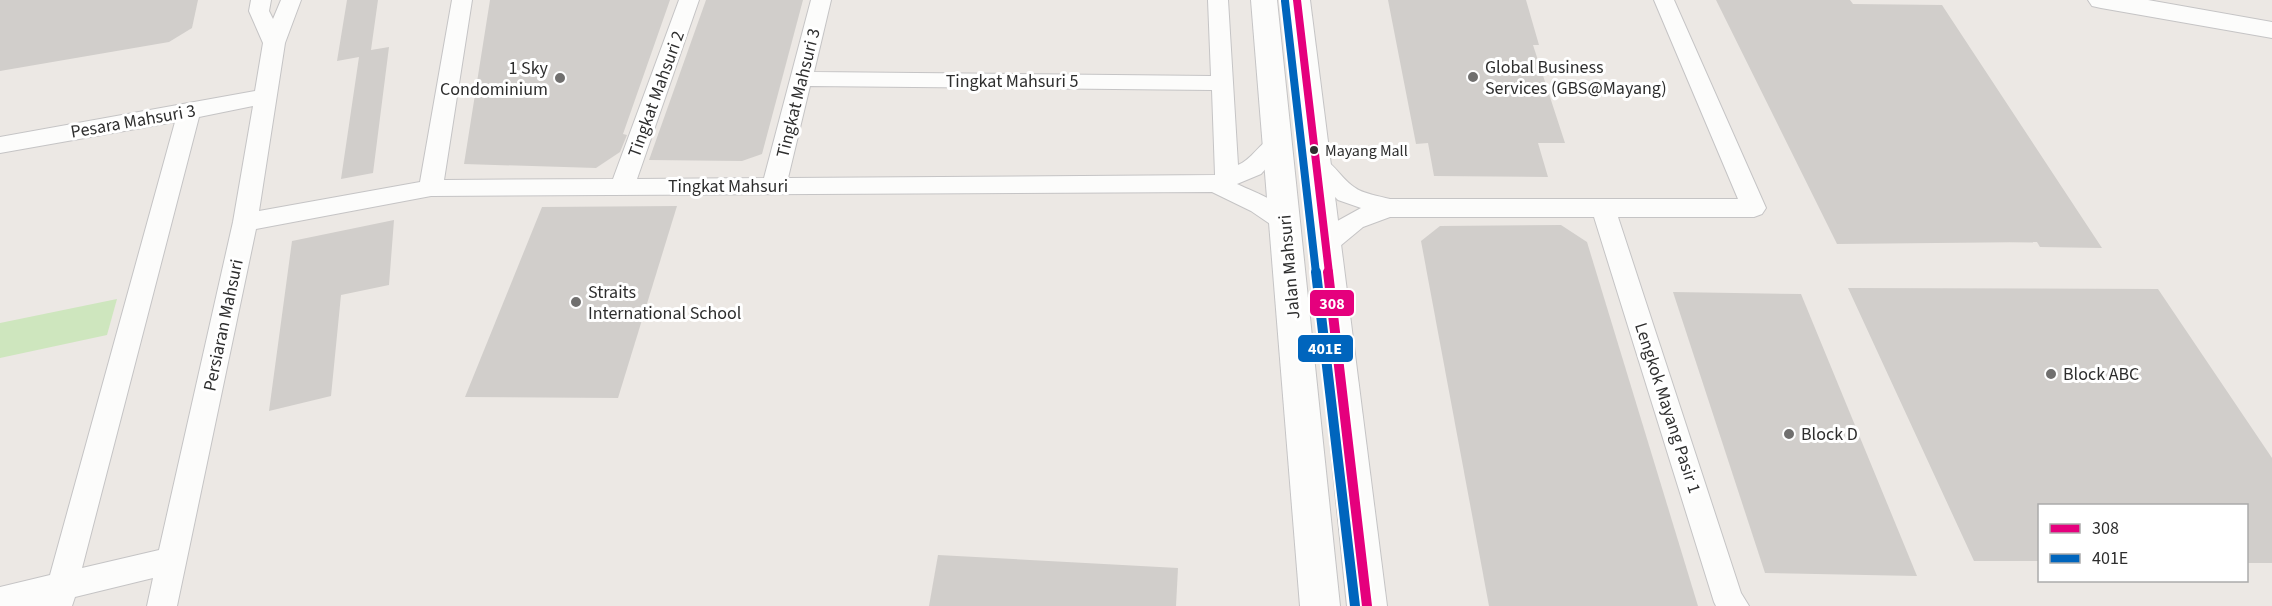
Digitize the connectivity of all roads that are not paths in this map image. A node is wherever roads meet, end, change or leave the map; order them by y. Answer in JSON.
{"nodes":[{"id":1,"x":261,"y":0,"type":"edge"},
{"id":2,"x":291,"y":0,"type":"edge"},
{"id":3,"x":462,"y":0,"type":"edge"},
{"id":4,"x":689,"y":0,"type":"edge"},
{"id":5,"x":822,"y":0,"type":"edge"},
{"id":6,"x":1218,"y":0,"type":"edge"},
{"id":7,"x":1264,"y":0,"type":"edge"},
{"id":8,"x":1297,"y":0,"type":"edge"},
{"id":9,"x":1664,"y":0,"type":"edge"},
{"id":10,"x":2101,"y":0,"type":"edge"},
{"id":11,"x":2272,"y":30,"type":"edge"},
{"id":12,"x":274,"y":43,"type":"junction"},
{"id":13,"x":803,"y":79,"type":"junction"},
{"id":14,"x":1222,"y":83,"type":"junction"},
{"id":15,"x":265,"y":96,"type":"junction"},
{"id":16,"x":189,"y":112,"type":"junction"},
{"id":17,"x":1278,"y":143,"type":"junction"},
{"id":18,"x":0,"y":145,"type":"edge"},
{"id":19,"x":1316,"y":164,"type":"junction"},
{"id":20,"x":1221,"y":182,"type":"junction"},
{"id":21,"x":774,"y":186,"type":"junction"},
{"id":22,"x":622,"y":187,"type":"junction"},
{"id":23,"x":431,"y":188,"type":"junction"},
{"id":24,"x":1390,"y":208,"type":"junction"},
{"id":25,"x":1604,"y":209,"type":"junction"},
{"id":26,"x":245,"y":222,"type":"junction"},
{"id":27,"x":1285,"y":222,"type":"junction"},
{"id":28,"x":1325,"y":245,"type":"junction"},
{"id":29,"x":172,"y":560,"type":"junction"},
{"id":30,"x":60,"y":596,"type":"edge"},
{"id":31,"x":0,"y":602,"type":"edge"},
{"id":32,"x":162,"y":606,"type":"edge"},
{"id":33,"x":1320,"y":606,"type":"edge"},
{"id":34,"x":1367,"y":606,"type":"edge"},
{"id":35,"x":1734,"y":606,"type":"edge"}],
"edges":[{"from":1,"to":12,"type":"street"},
{"from":2,"to":12,"type":"street","name":"Persiaran Mahsuri"},
{"from":3,"to":23,"type":"street"},
{"from":4,"to":22,"type":"street","name":"Tingkat Mahsuri 2"},
{"from":5,"to":13,"type":"street","name":"Tingkat Mahsuri 3"},
{"from":6,"to":14,"type":"street"},
{"from":7,"to":17,"type":"street","name":"Jalan Mahsuri"},
{"from":8,"to":19,"type":"street","name":"Jalan Mahsuri"},
{"from":9,"to":25,"type":"street"},
{"from":10,"to":11,"type":"street"},
{"from":12,"to":15,"type":"street","name":"Persiaran Mahsuri"},
{"from":13,"to":14,"type":"street","name":"Tingkat Mahsuri 5"},
{"from":13,"to":21,"type":"street","name":"Tingkat Mahsuri 3"},
{"from":14,"to":20,"type":"street"},
{"from":15,"to":16,"type":"street","name":"Pesara Mahsuri 3"},
{"from":15,"to":26,"type":"street","name":"Persiaran Mahsuri"},
{"from":16,"to":18,"type":"street","name":"Pesara Mahsuri 3"},
{"from":16,"to":30,"type":"street"},
{"from":17,"to":20,"type":"street"},
{"from":17,"to":27,"type":"street","name":"Jalan Mahsuri"},
{"from":19,"to":24,"type":"street"},
{"from":19,"to":28,"type":"street","name":"Jalan Mahsuri"},
{"from":20,"to":21,"type":"street","name":"Tingkat Mahsuri"},
{"from":20,"to":27,"type":"street"},
{"from":21,"to":22,"type":"street","name":"Tingkat Mahsuri"},
{"from":22,"to":23,"type":"street","name":"Tingkat Mahsuri"},
{"from":23,"to":26,"type":"street","name":"Tingkat Mahsuri"},
{"from":24,"to":25,"type":"street"},
{"from":24,"to":28,"type":"street"},
{"from":25,"to":35,"type":"street","name":"Lengkok Mayang Pasir 1"},
{"from":26,"to":29,"type":"street","name":"Persiaran Mahsuri"},
{"from":27,"to":33,"type":"street","name":"Jalan Mahsuri"},
{"from":28,"to":34,"type":"street","name":"Jalan Mahsuri"},
{"from":29,"to":30,"type":"street"},
{"from":29,"to":32,"type":"street","name":"Persiaran Mahsuri"},
{"from":30,"to":31,"type":"street"}]}
